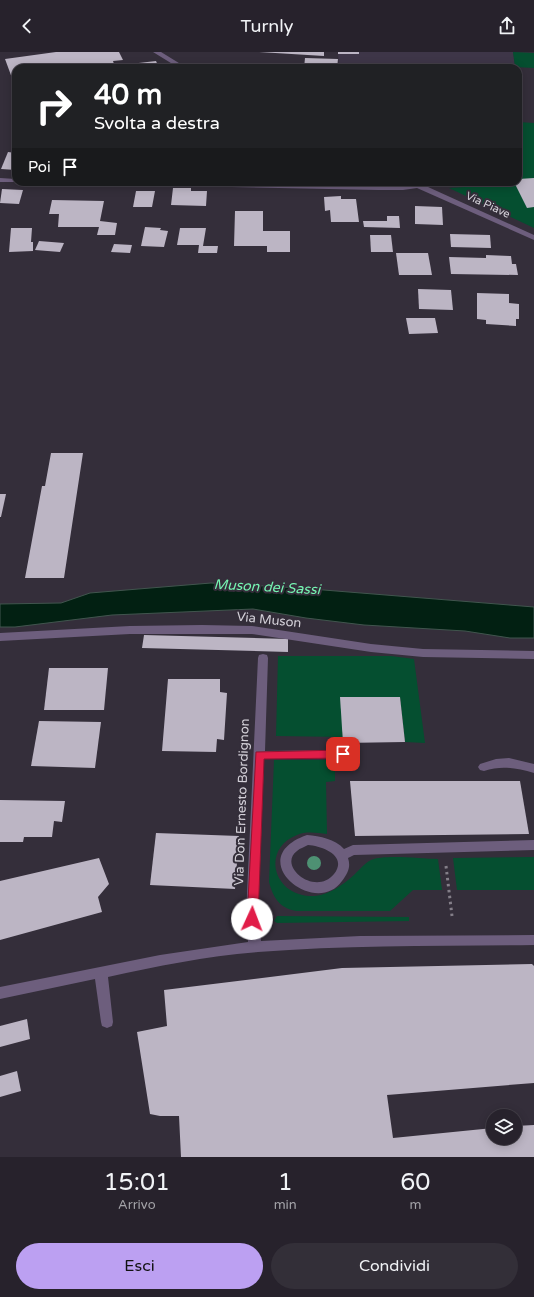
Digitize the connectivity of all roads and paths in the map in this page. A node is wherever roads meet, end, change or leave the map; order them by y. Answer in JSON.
{"nodes":[{"id":1,"x":156,"y":52,"type":"edge"},
{"id":2,"x":177,"y":64,"type":"edge"},
{"id":3,"x":0,"y":180,"type":"edge"},
{"id":4,"x":12,"y":181,"type":"edge"},
{"id":5,"x":294,"y":186,"type":"edge"},
{"id":6,"x":406,"y":186,"type":"edge"},
{"id":7,"x":419,"y":186,"type":"edge"},
{"id":8,"x":534,"y":238,"type":"edge"},
{"id":9,"x":0,"y":637,"type":"edge"},
{"id":10,"x":534,"y":655,"type":"edge"},
{"id":11,"x":263,"y":658,"type":"dead end"},
{"id":12,"x":343,"y":754,"type":"dead end"},
{"id":13,"x":260,"y":755,"type":"junction"},
{"id":14,"x":484,"y":767,"type":"dead end"},
{"id":15,"x":534,"y":769,"type":"edge"},
{"id":16,"x":534,"y":845,"type":"edge"},
{"id":17,"x":341,"y":856,"type":"junction"},
{"id":18,"x":446,"y":864,"type":"dead end"},
{"id":19,"x":452,"y":916,"type":"dead end"},
{"id":20,"x":534,"y":940,"type":"edge"},
{"id":21,"x":255,"y":947,"type":"junction"},
{"id":22,"x":101,"y":974,"type":"junction"},
{"id":23,"x":0,"y":993,"type":"edge"},
{"id":24,"x":106,"y":1022,"type":"dead end"}],
"edges":[{"from":1,"to":2,"type":"street"},
{"from":3,"to":4,"type":"street"},
{"from":5,"to":6,"type":"street"},
{"from":7,"to":8,"type":"street","name":"Via Piave"},
{"from":9,"to":10,"type":"street","name":"Via Muson"},
{"from":11,"to":13,"type":"street","name":"Via Don Ernesto Bordignon"},
{"from":12,"to":13,"type":"street"},
{"from":13,"to":21,"type":"street","name":"Via Don Ernesto Bordignon"},
{"from":14,"to":15,"type":"street"},
{"from":16,"to":17,"type":"street"},
{"from":17,"to":17,"type":"street"},
{"from":18,"to":19,"type":"path"},
{"from":20,"to":21,"type":"street"},
{"from":21,"to":22,"type":"street"},
{"from":22,"to":23,"type":"street"},
{"from":22,"to":24,"type":"street"}]}
